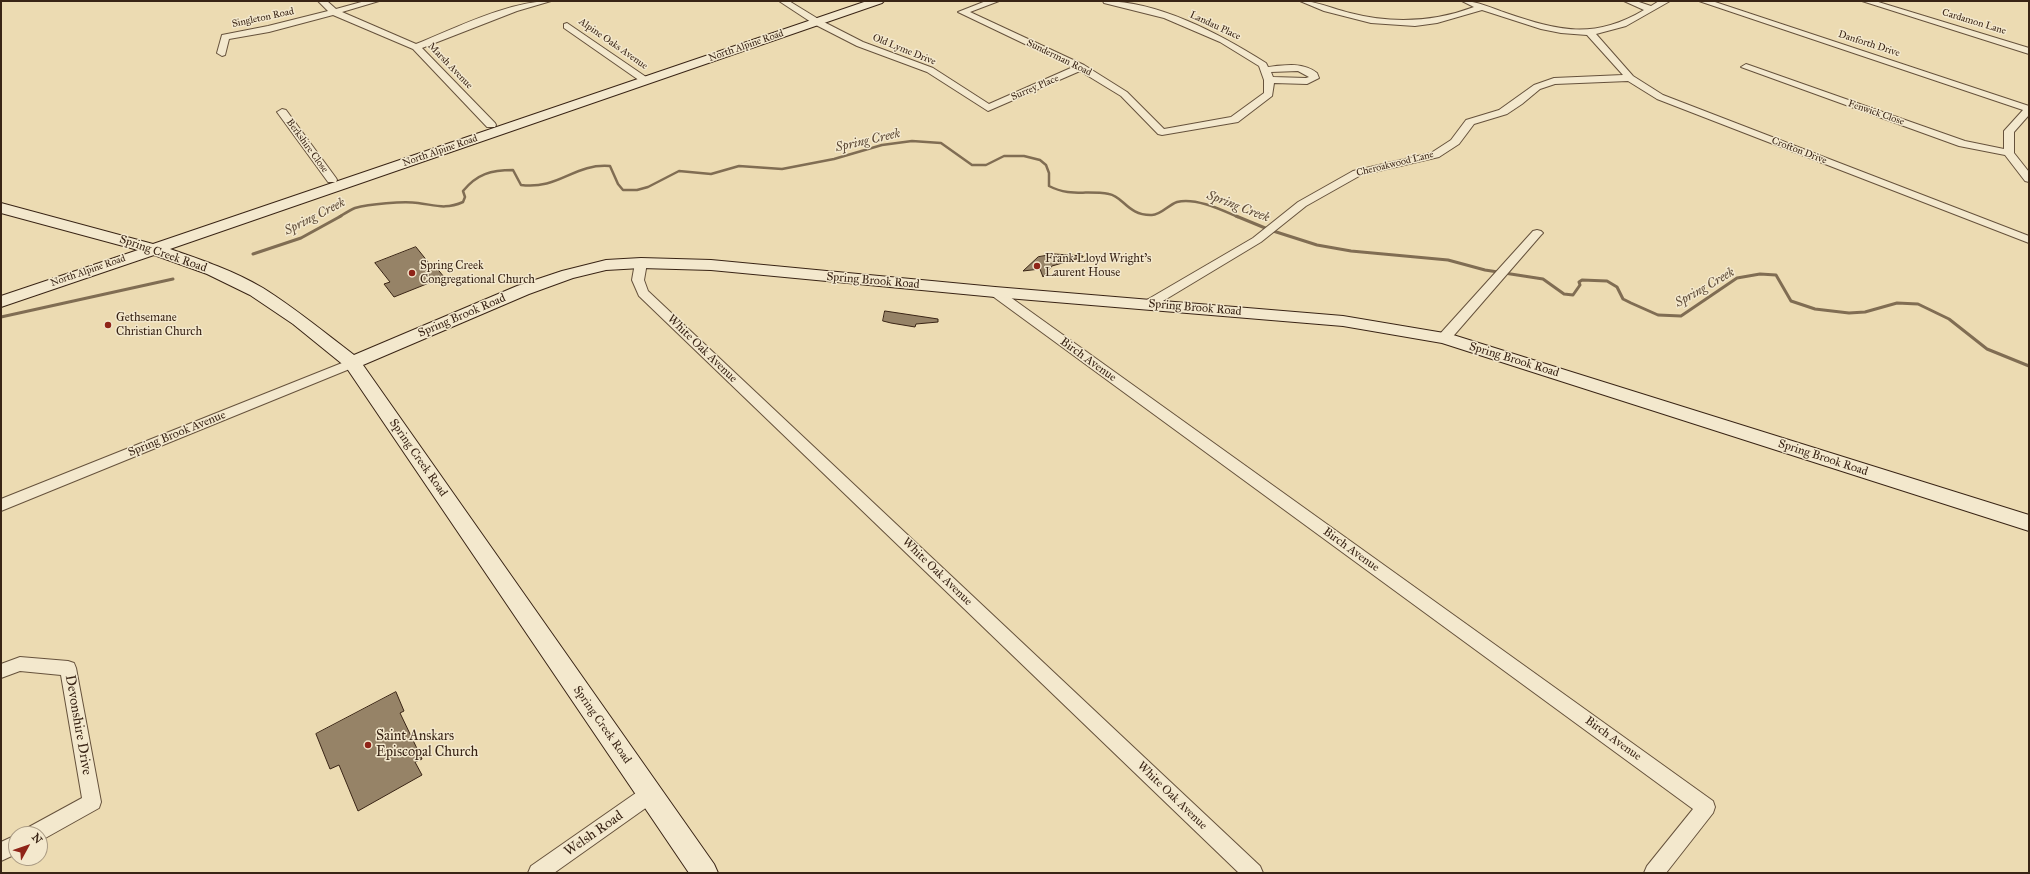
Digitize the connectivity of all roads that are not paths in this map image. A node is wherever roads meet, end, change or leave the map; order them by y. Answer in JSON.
{"nodes":[{"id":1,"x":322,"y":1,"type":"edge"},
{"id":2,"x":375,"y":1,"type":"edge"},
{"id":3,"x":547,"y":1,"type":"edge"},
{"id":4,"x":783,"y":1,"type":"edge"},
{"id":5,"x":856,"y":1,"type":"edge"},
{"id":6,"x":878,"y":1,"type":"edge"},
{"id":7,"x":995,"y":1,"type":"edge"},
{"id":8,"x":1107,"y":1,"type":"edge"},
{"id":9,"x":1304,"y":1,"type":"edge"},
{"id":10,"x":1466,"y":1,"type":"edge"},
{"id":11,"x":1628,"y":1,"type":"edge"},
{"id":12,"x":1666,"y":1,"type":"edge"},
{"id":13,"x":1703,"y":1,"type":"edge"},
{"id":14,"x":1866,"y":1,"type":"edge"},
{"id":15,"x":1483,"y":7,"type":"junction"},
{"id":16,"x":1651,"y":9,"type":"junction"},
{"id":17,"x":336,"y":13,"type":"junction"},
{"id":18,"x":813,"y":19,"type":"junction"},
{"id":19,"x":567,"y":26,"type":"dead end"},
{"id":20,"x":1589,"y":32,"type":"junction"},
{"id":21,"x":416,"y":47,"type":"junction"},
{"id":22,"x":2029,"y":51,"type":"edge"},
{"id":23,"x":222,"y":53,"type":"dead end"},
{"id":24,"x":1264,"y":67,"type":"junction"},
{"id":25,"x":1746,"y":67,"type":"dead end"},
{"id":26,"x":1081,"y":68,"type":"junction"},
{"id":27,"x":642,"y":78,"type":"junction"},
{"id":28,"x":1630,"y":78,"type":"junction"},
{"id":29,"x":1269,"y":80,"type":"junction"},
{"id":30,"x":988,"y":108,"type":"joint"},
{"id":31,"x":2029,"y":109,"type":"edge"},
{"id":32,"x":282,"y":112,"type":"dead end"},
{"id":33,"x":491,"y":125,"type":"junction"},
{"id":34,"x":2008,"y":153,"type":"junction"},
{"id":35,"x":2029,"y":179,"type":"edge"},
{"id":36,"x":332,"y":180,"type":"junction"},
{"id":37,"x":1,"y":208,"type":"edge"},
{"id":38,"x":1537,"y":233,"type":"dead end"},
{"id":39,"x":2029,"y":240,"type":"edge"},
{"id":40,"x":145,"y":246,"type":"junction"},
{"id":41,"x":178,"y":258,"type":"junction"},
{"id":42,"x":641,"y":263,"type":"junction"},
{"id":43,"x":95,"y":269,"type":"junction"},
{"id":44,"x":1,"y":291,"type":"edge"},
{"id":45,"x":995,"y":292,"type":"junction"},
{"id":46,"x":1,"y":302,"type":"edge"},
{"id":47,"x":1149,"y":304,"type":"junction"},
{"id":48,"x":1444,"y":338,"type":"junction"},
{"id":49,"x":352,"y":363,"type":"junction"},
{"id":50,"x":1,"y":505,"type":"edge"},
{"id":51,"x":2029,"y":523,"type":"edge"},
{"id":52,"x":1,"y":671,"type":"edge"},
{"id":53,"x":650,"y":794,"type":"junction"},
{"id":54,"x":48,"y":826,"type":"edge"},
{"id":55,"x":538,"y":873,"type":"edge"},
{"id":56,"x":705,"y":873,"type":"edge"},
{"id":57,"x":1253,"y":873,"type":"edge"},
{"id":58,"x":1654,"y":873,"type":"edge"}],
"edges":[{"from":1,"to":17,"type":"street","name":"Marsh Avenue"},
{"from":2,"to":17,"type":"street","name":"Singleton Road"},
{"from":3,"to":21,"type":"street"},
{"from":4,"to":18,"type":"street","name":"Old Lyme Drive"},
{"from":5,"to":18,"type":"main road","name":"North Alpine Road"},
{"from":6,"to":18,"type":"main road","name":"North Alpine Road"},
{"from":7,"to":26,"type":"street","name":"Sunderman Road"},
{"from":8,"to":24,"type":"street","name":"Landau Place"},
{"from":9,"to":15,"type":"street"},
{"from":10,"to":15,"type":"street"},
{"from":11,"to":16,"type":"street"},
{"from":12,"to":16,"type":"street"},
{"from":13,"to":31,"type":"street","name":"Danforth Drive"},
{"from":14,"to":22,"type":"street","name":"Cardamon Lane"},
{"from":15,"to":20,"type":"street"},
{"from":16,"to":20,"type":"street"},
{"from":17,"to":21,"type":"street","name":"Marsh Avenue"},
{"from":17,"to":23,"type":"street","name":"Singleton Road"},
{"from":18,"to":27,"type":"main road","name":"North Alpine Road"},
{"from":18,"to":30,"type":"street","name":"Old Lyme Drive"},
{"from":19,"to":27,"type":"street","name":"Alpine Oaks Avenue"},
{"from":20,"to":28,"type":"street","name":"Crofton Drive"},
{"from":21,"to":33,"type":"street","name":"Marsh Avenue"},
{"from":24,"to":29,"type":"street"},
{"from":24,"to":29,"type":"street"},
{"from":25,"to":34,"type":"street","name":"Fenwick Close"},
{"from":26,"to":29,"type":"street","name":"Sunderman Road"},
{"from":26,"to":30,"type":"street","name":"Surrey Place"},
{"from":27,"to":33,"type":"main road","name":"North Alpine Road"},
{"from":27,"to":40,"type":"main road","name":"North Alpine Road"},
{"from":28,"to":39,"type":"street","name":"Crofton Drive"},
{"from":28,"to":47,"type":"street","name":"Cheroakwood Lane"},
{"from":31,"to":34,"type":"street"},
{"from":32,"to":36,"type":"street","name":"Berkshire Close"},
{"from":33,"to":36,"type":"main road","name":"North Alpine Road"},
{"from":34,"to":35,"type":"street"},
{"from":36,"to":40,"type":"main road","name":"North Alpine Road"},
{"from":37,"to":40,"type":"main road","name":"Spring Creek Road"},
{"from":38,"to":48,"type":"street"},
{"from":40,"to":41,"type":"main road","name":"Spring Creek Road"},
{"from":40,"to":43,"type":"main road","name":"North Alpine Road"},
{"from":40,"to":44,"type":"main road","name":"North Alpine Road"},
{"from":41,"to":43,"type":"main road"},
{"from":41,"to":49,"type":"main road","name":"Spring Creek Road"},
{"from":42,"to":45,"type":"main road","name":"Spring Brook Road"},
{"from":42,"to":49,"type":"main road","name":"Spring Brook Road"},
{"from":42,"to":57,"type":"street","name":"White Oak Avenue"},
{"from":43,"to":46,"type":"main road","name":"North Alpine Road"},
{"from":45,"to":47,"type":"main road","name":"Spring Brook Road"},
{"from":45,"to":58,"type":"street","name":"Birch Avenue"},
{"from":47,"to":48,"type":"main road","name":"Spring Brook Road"},
{"from":48,"to":51,"type":"main road","name":"Spring Brook Road"},
{"from":49,"to":50,"type":"street","name":"Spring Brook Avenue"},
{"from":49,"to":53,"type":"main road","name":"Spring Creek Road"},
{"from":52,"to":54,"type":"street","name":"Devonshire Drive"},
{"from":53,"to":55,"type":"street","name":"Welsh Road"},
{"from":53,"to":56,"type":"main road","name":"Spring Creek Road"}]}
